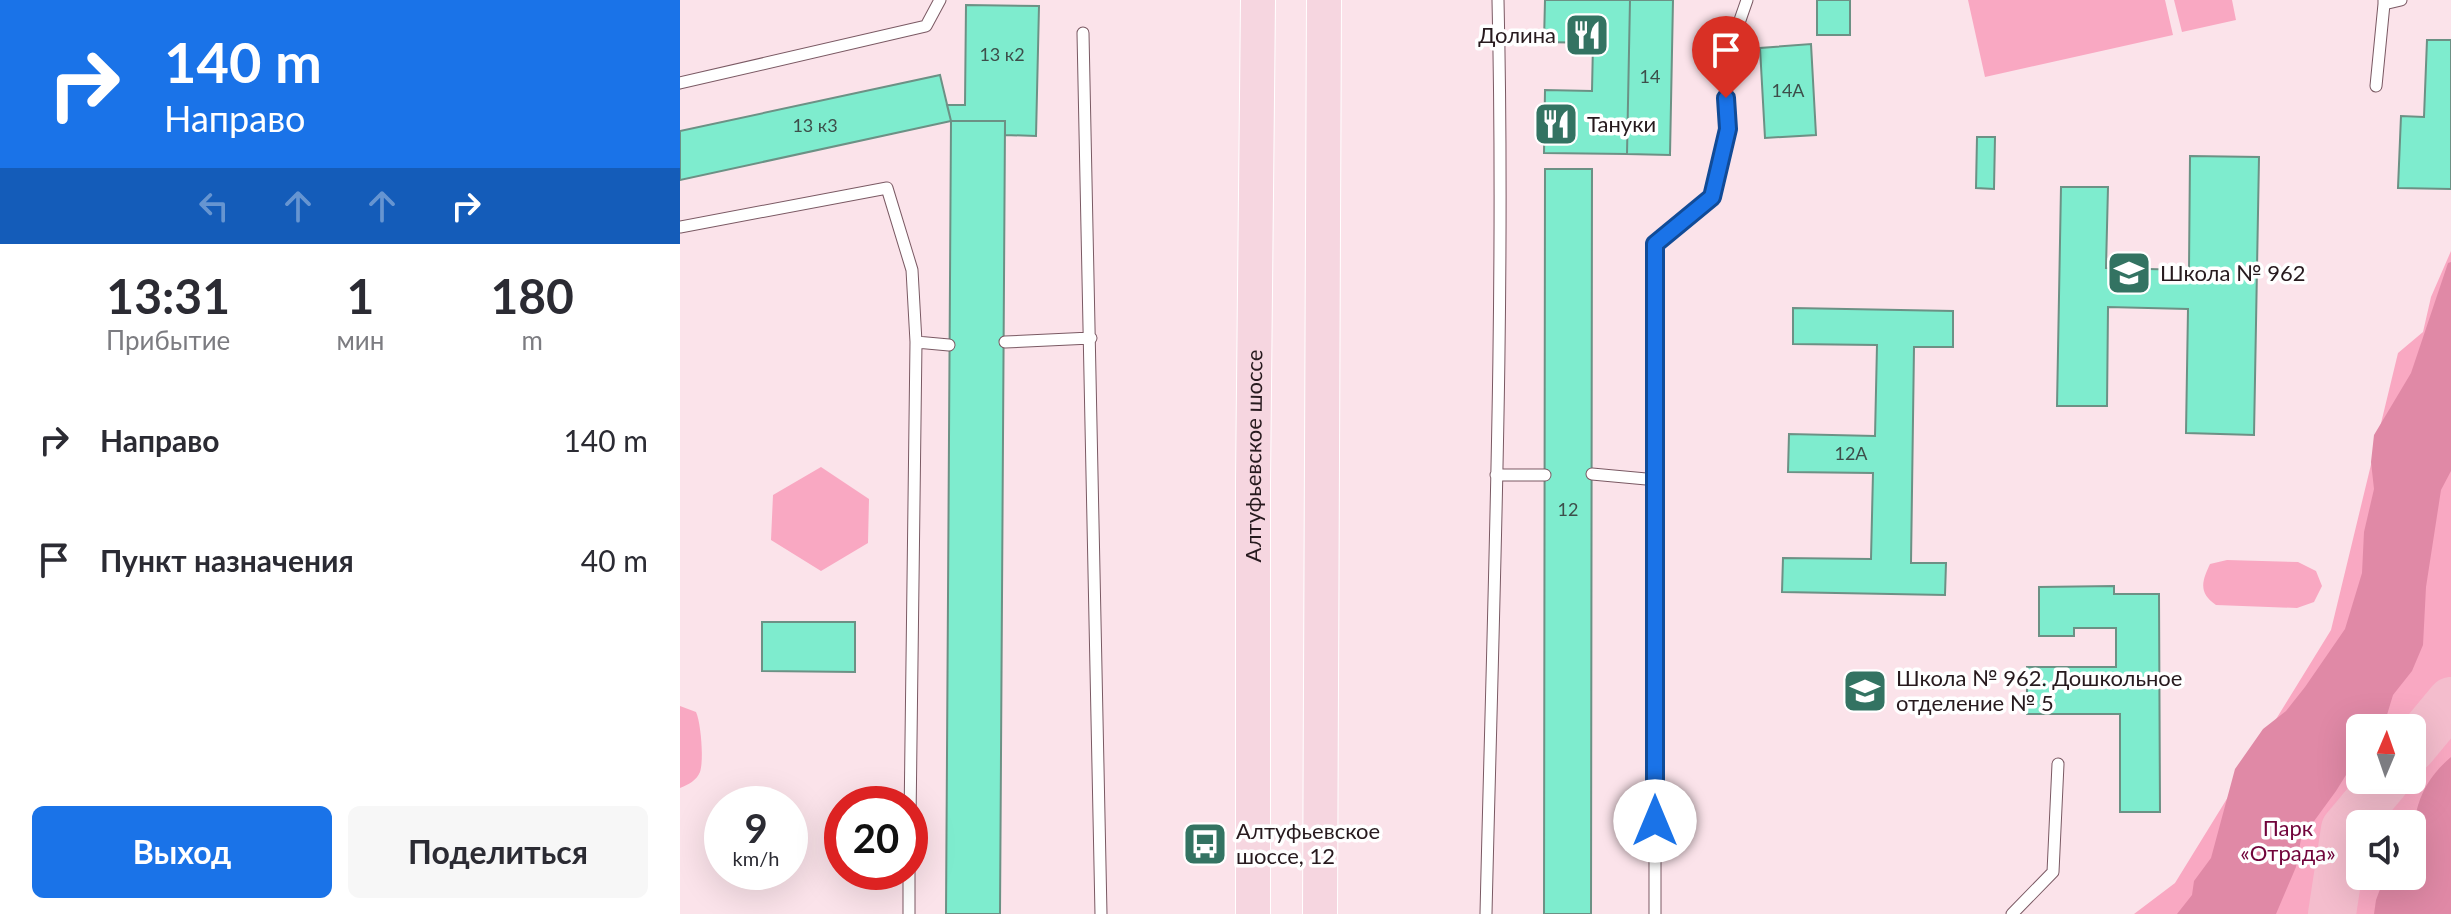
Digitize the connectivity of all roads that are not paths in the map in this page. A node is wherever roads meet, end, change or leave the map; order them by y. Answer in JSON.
{"nodes":[{"id":1,"x":940,"y":0,"type":"edge"},
{"id":2,"x":1258,"y":0,"type":"edge"},
{"id":3,"x":1324,"y":0,"type":"edge"},
{"id":4,"x":1498,"y":0,"type":"edge"},
{"id":5,"x":1747,"y":0,"type":"edge"},
{"id":6,"x":2401,"y":0,"type":"edge"},
{"id":7,"x":2384,"y":2,"type":"edge"},
{"id":8,"x":1083,"y":33,"type":"dead end"},
{"id":9,"x":680,"y":83,"type":"edge"},
{"id":10,"x":2376,"y":86,"type":"dead end"},
{"id":11,"x":680,"y":227,"type":"edge"},
{"id":12,"x":1091,"y":338,"type":"junction"},
{"id":13,"x":916,"y":342,"type":"junction"},
{"id":14,"x":1005,"y":342,"type":"dead end"},
{"id":15,"x":949,"y":345,"type":"dead end"},
{"id":16,"x":1592,"y":474,"type":"dead end"},
{"id":17,"x":1496,"y":475,"type":"junction"},
{"id":18,"x":1545,"y":475,"type":"dead end"},
{"id":19,"x":1657,"y":480,"type":"junction"},
{"id":20,"x":2058,"y":764,"type":"dead end"},
{"id":21,"x":910,"y":786,"type":"edge"},
{"id":22,"x":909,"y":890,"type":"edge"},
{"id":23,"x":909,"y":914,"type":"edge"},
{"id":24,"x":1101,"y":914,"type":"edge"},
{"id":25,"x":1253,"y":914,"type":"edge"},
{"id":26,"x":1320,"y":914,"type":"edge"},
{"id":27,"x":1486,"y":914,"type":"edge"},
{"id":28,"x":1655,"y":914,"type":"edge"},
{"id":29,"x":2012,"y":914,"type":"edge"}],
"edges":[{"from":1,"to":9,"type":"lane"},
{"from":2,"to":25,"type":"main road","name":"Алтуфьевское шоссе"},
{"from":3,"to":26,"type":"main road"},
{"from":4,"to":17,"type":"lane"},
{"from":5,"to":19,"type":"lane"},
{"from":6,"to":7,"type":"lane"},
{"from":7,"to":10,"type":"lane"},
{"from":8,"to":12,"type":"lane"},
{"from":11,"to":13,"type":"lane"},
{"from":12,"to":14,"type":"lane"},
{"from":12,"to":24,"type":"lane"},
{"from":13,"to":15,"type":"lane"},
{"from":13,"to":21,"type":"lane"},
{"from":16,"to":19,"type":"lane"},
{"from":17,"to":18,"type":"lane"},
{"from":17,"to":27,"type":"lane"},
{"from":19,"to":28,"type":"lane"},
{"from":20,"to":29,"type":"lane"},
{"from":22,"to":23,"type":"lane"}]}
